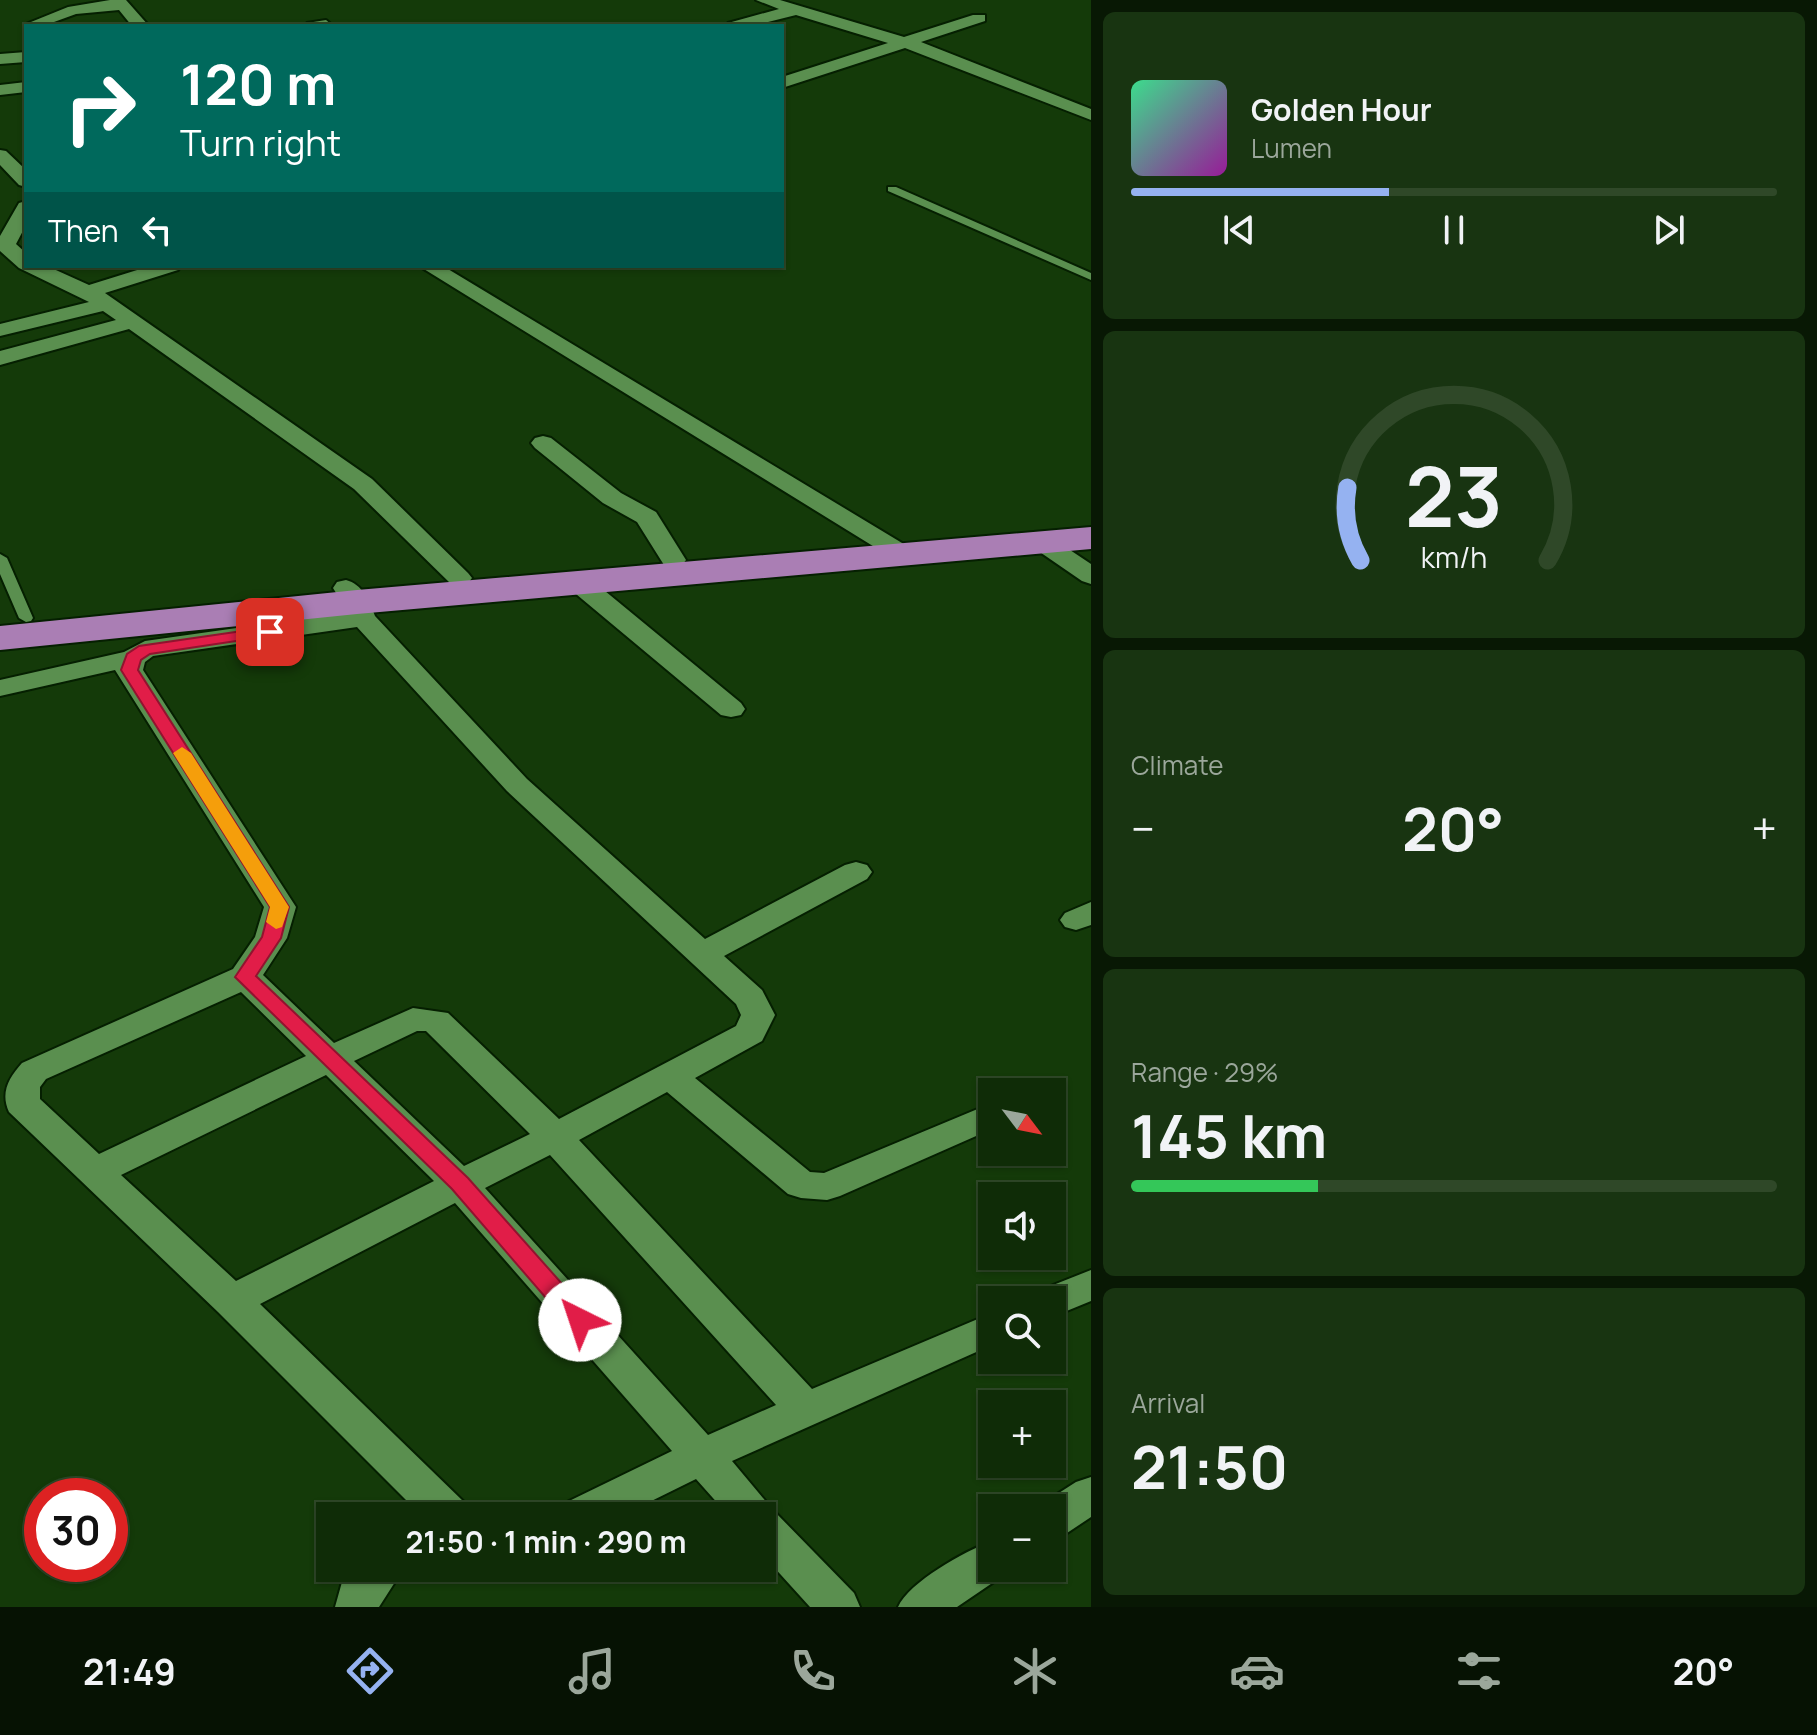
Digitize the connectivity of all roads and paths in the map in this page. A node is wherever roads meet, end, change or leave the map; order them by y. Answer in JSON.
{"nodes":[{"id":1,"x":764,"y":0,"type":"edge"},
{"id":2,"x":121,"y":2,"type":"edge"},
{"id":3,"x":797,"y":9,"type":"junction"},
{"id":4,"x":979,"y":18,"type":"dead end"},
{"id":5,"x":34,"y":24,"type":"dead end"},
{"id":6,"x":139,"y":24,"type":"edge"},
{"id":7,"x":741,"y":24,"type":"edge"},
{"id":8,"x":902,"y":42,"type":"junction"},
{"id":9,"x":24,"y":57,"type":"edge"},
{"id":10,"x":0,"y":59,"type":"edge"},
{"id":11,"x":784,"y":82,"type":"edge"},
{"id":12,"x":24,"y":87,"type":"edge"},
{"id":13,"x":0,"y":90,"type":"edge"},
{"id":14,"x":1091,"y":115,"type":"edge"},
{"id":15,"x":0,"y":155,"type":"edge"},
{"id":16,"x":24,"y":179,"type":"edge"},
{"id":17,"x":892,"y":189,"type":"dead end"},
{"id":18,"x":24,"y":211,"type":"edge"},
{"id":19,"x":10,"y":240,"type":"edge"},
{"id":20,"x":24,"y":261,"type":"edge"},
{"id":21,"x":24,"y":266,"type":"edge"},
{"id":22,"x":33,"y":268,"type":"edge"},
{"id":23,"x":166,"y":268,"type":"edge"},
{"id":24,"x":432,"y":268,"type":"edge"},
{"id":25,"x":0,"y":271,"type":"edge"},
{"id":26,"x":1091,"y":277,"type":"edge"},
{"id":27,"x":98,"y":298,"type":"junction"},
{"id":28,"x":132,"y":322,"type":"junction"},
{"id":29,"x":0,"y":330,"type":"edge"},
{"id":30,"x":0,"y":358,"type":"edge"},
{"id":31,"x":543,"y":443,"type":"dead end"},
{"id":32,"x":1091,"y":522,"type":"edge"},
{"id":33,"x":1091,"y":538,"type":"edge"},
{"id":34,"x":1043,"y":543,"type":"junction"},
{"id":35,"x":893,"y":548,"type":"junction"},
{"id":36,"x":0,"y":558,"type":"edge"},
{"id":37,"x":673,"y":560,"type":"junction"},
{"id":38,"x":1091,"y":576,"type":"edge"},
{"id":39,"x":459,"y":578,"type":"junction"},
{"id":40,"x":579,"y":583,"type":"junction"},
{"id":41,"x":355,"y":603,"type":"junction"},
{"id":42,"x":9,"y":626,"type":"edge"},
{"id":43,"x":133,"y":658,"type":"junction"},
{"id":44,"x":0,"y":688,"type":"edge"},
{"id":45,"x":731,"y":709,"type":"dead end"},
{"id":46,"x":856,"y":872,"type":"dead end"},
{"id":47,"x":702,"y":954,"type":"junction"},
{"id":48,"x":245,"y":977,"type":"junction"},
{"id":49,"x":332,"y":1059,"type":"junction"},
{"id":50,"x":670,"y":1076,"type":"junction"},
{"id":51,"x":978,"y":1121,"type":"edge"},
{"id":52,"x":555,"y":1137,"type":"junction"},
{"id":53,"x":96,"y":1171,"type":"junction"},
{"id":54,"x":460,"y":1184,"type":"junction"},
{"id":55,"x":1091,"y":1285,"type":"edge"},
{"id":56,"x":1066,"y":1296,"type":"edge"},
{"id":57,"x":232,"y":1301,"type":"junction"},
{"id":58,"x":978,"y":1334,"type":"edge"},
{"id":59,"x":806,"y":1410,"type":"junction"},
{"id":60,"x":700,"y":1457,"type":"junction"},
{"id":61,"x":1091,"y":1495,"type":"edge"},
{"id":62,"x":436,"y":1502,"type":"edge"},
{"id":63,"x":608,"y":1502,"type":"edge"},
{"id":64,"x":742,"y":1502,"type":"edge"},
{"id":65,"x":1066,"y":1511,"type":"edge"},
{"id":66,"x":776,"y":1539,"type":"edge"},
{"id":67,"x":978,"y":1569,"type":"edge"},
{"id":68,"x":370,"y":1582,"type":"edge"},
{"id":69,"x":357,"y":1607,"type":"edge"},
{"id":70,"x":838,"y":1607,"type":"edge"},
{"id":71,"x":920,"y":1607,"type":"edge"}],
"edges":[{"from":1,"to":3,"type":"street"},
{"from":2,"to":5,"type":"street"},
{"from":2,"to":6,"type":"street"},
{"from":3,"to":7,"type":"street"},
{"from":3,"to":8,"type":"street"},
{"from":4,"to":8,"type":"street"},
{"from":8,"to":11,"type":"street"},
{"from":8,"to":14,"type":"street"},
{"from":9,"to":10,"type":"street"},
{"from":12,"to":13,"type":"street"},
{"from":15,"to":16,"type":"street"},
{"from":17,"to":26,"type":"lane"},
{"from":18,"to":19,"type":"street"},
{"from":19,"to":20,"type":"street"},
{"from":21,"to":25,"type":"street"},
{"from":22,"to":27,"type":"street"},
{"from":23,"to":27,"type":"street"},
{"from":24,"to":35,"type":"street"},
{"from":27,"to":28,"type":"street"},
{"from":27,"to":29,"type":"street"},
{"from":28,"to":30,"type":"street"},
{"from":28,"to":39,"type":"street"},
{"from":31,"to":37,"type":"street"},
{"from":32,"to":35,"type":"highway"},
{"from":33,"to":34,"type":"highway"},
{"from":34,"to":35,"type":"highway"},
{"from":34,"to":38,"type":"street"},
{"from":35,"to":37,"type":"highway"},
{"from":35,"to":40,"type":"highway"},
{"from":36,"to":42,"type":"lane"},
{"from":37,"to":39,"type":"highway"},
{"from":39,"to":41,"type":"highway"},
{"from":40,"to":41,"type":"highway"},
{"from":40,"to":45,"type":"street"},
{"from":41,"to":42,"type":"highway"},
{"from":41,"to":43,"type":"street"},
{"from":41,"to":47,"type":"street"},
{"from":43,"to":44,"type":"street"},
{"from":43,"to":48,"type":"street"},
{"from":46,"to":47,"type":"street"},
{"from":47,"to":50,"type":"street"},
{"from":48,"to":49,"type":"street"},
{"from":48,"to":53,"type":"street"},
{"from":49,"to":52,"type":"street"},
{"from":49,"to":53,"type":"street"},
{"from":49,"to":54,"type":"street"},
{"from":50,"to":51,"type":"street"},
{"from":50,"to":52,"type":"street"},
{"from":52,"to":54,"type":"street"},
{"from":52,"to":59,"type":"street"},
{"from":53,"to":57,"type":"street"},
{"from":54,"to":57,"type":"street"},
{"from":54,"to":60,"type":"street"},
{"from":55,"to":56,"type":"street"},
{"from":57,"to":62,"type":"street"},
{"from":58,"to":59,"type":"street"},
{"from":59,"to":60,"type":"street"},
{"from":60,"to":63,"type":"street"},
{"from":60,"to":64,"type":"street"},
{"from":61,"to":65,"type":"street"},
{"from":66,"to":70,"type":"street"},
{"from":67,"to":71,"type":"street"},
{"from":68,"to":69,"type":"street"}]}
